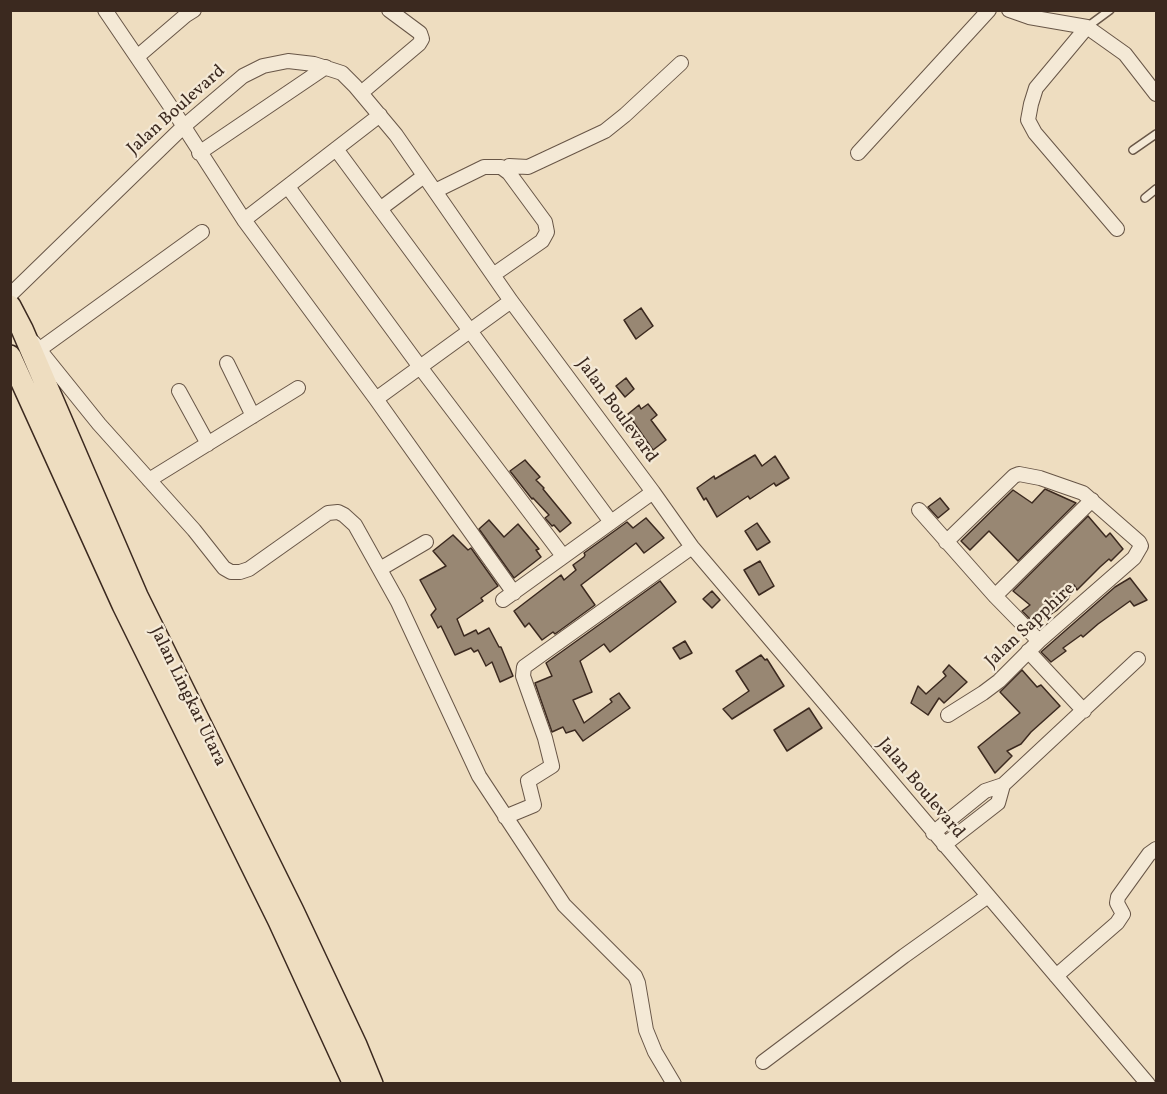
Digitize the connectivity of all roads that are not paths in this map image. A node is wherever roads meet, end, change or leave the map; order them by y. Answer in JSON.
{"nodes":[{"id":1,"x":105,"y":10,"type":"edge"},
{"id":2,"x":389,"y":10,"type":"edge"},
{"id":3,"x":990,"y":10,"type":"edge"},
{"id":4,"x":1009,"y":10,"type":"edge"},
{"id":5,"x":1110,"y":10,"type":"edge"},
{"id":6,"x":188,"y":12,"type":"edge"},
{"id":7,"x":1087,"y":27,"type":"junction"},
{"id":8,"x":137,"y":57,"type":"junction"},
{"id":9,"x":681,"y":63,"type":"dead end"},
{"id":10,"x":326,"y":67,"type":"junction"},
{"id":11,"x":361,"y":93,"type":"junction"},
{"id":12,"x":1156,"y":94,"type":"edge"},
{"id":13,"x":380,"y":115,"type":"junction"},
{"id":14,"x":183,"y":127,"type":"junction"},
{"id":15,"x":1156,"y":134,"type":"edge"},
{"id":16,"x":336,"y":149,"type":"junction"},
{"id":17,"x":1132,"y":150,"type":"dead end"},
{"id":18,"x":199,"y":153,"type":"junction"},
{"id":19,"x":858,"y":153,"type":"dead end"},
{"id":20,"x":505,"y":169,"type":"junction"},
{"id":21,"x":424,"y":176,"type":"junction"},
{"id":22,"x":288,"y":187,"type":"junction"},
{"id":23,"x":1156,"y":189,"type":"edge"},
{"id":24,"x":435,"y":191,"type":"junction"},
{"id":25,"x":1145,"y":198,"type":"dead end"},
{"id":26,"x":380,"y":209,"type":"junction"},
{"id":27,"x":244,"y":220,"type":"junction"},
{"id":28,"x":1117,"y":229,"type":"dead end"},
{"id":29,"x":202,"y":232,"type":"dead end"},
{"id":30,"x":493,"y":275,"type":"junction"},
{"id":31,"x":10,"y":295,"type":"edge"},
{"id":32,"x":511,"y":301,"type":"junction"},
{"id":33,"x":10,"y":306,"type":"edge"},
{"id":34,"x":22,"y":329,"type":"junction"},
{"id":35,"x":469,"y":332,"type":"junction"},
{"id":36,"x":40,"y":349,"type":"junction"},
{"id":37,"x":10,"y":356,"type":"edge"},
{"id":38,"x":226,"y":363,"type":"dead end"},
{"id":39,"x":420,"y":367,"type":"junction"},
{"id":40,"x":297,"y":388,"type":"dead end"},
{"id":41,"x":179,"y":391,"type":"dead end"},
{"id":42,"x":376,"y":399,"type":"junction"},
{"id":43,"x":252,"y":416,"type":"junction"},
{"id":44,"x":208,"y":444,"type":"junction"},
{"id":45,"x":66,"y":456,"type":"junction"},
{"id":46,"x":149,"y":480,"type":"junction"},
{"id":47,"x":653,"y":492,"type":"junction"},
{"id":48,"x":1092,"y":500,"type":"junction"},
{"id":49,"x":919,"y":510,"type":"dead end"},
{"id":50,"x":611,"y":522,"type":"junction"},
{"id":51,"x":426,"y":542,"type":"dead end"},
{"id":52,"x":946,"y":542,"type":"junction"},
{"id":53,"x":692,"y":547,"type":"junction"},
{"id":54,"x":563,"y":556,"type":"junction"},
{"id":55,"x":380,"y":569,"type":"junction"},
{"id":56,"x":995,"y":596,"type":"junction"},
{"id":57,"x":1039,"y":641,"type":"junction"},
{"id":58,"x":1028,"y":651,"type":"junction"},
{"id":59,"x":1138,"y":659,"type":"dead end"},
{"id":60,"x":1084,"y":711,"type":"junction"},
{"id":61,"x":948,"y":715,"type":"dead end"},
{"id":62,"x":1003,"y":784,"type":"junction"},
{"id":63,"x":505,"y":817,"type":"junction"},
{"id":64,"x":933,"y":833,"type":"junction"},
{"id":65,"x":944,"y":845,"type":"junction"},
{"id":66,"x":1156,"y":849,"type":"edge"},
{"id":67,"x":988,"y":896,"type":"junction"},
{"id":68,"x":1056,"y":976,"type":"junction"},
{"id":69,"x":763,"y":1062,"type":"dead end"},
{"id":70,"x":354,"y":1083,"type":"edge"},
{"id":71,"x":372,"y":1083,"type":"edge"},
{"id":72,"x":674,"y":1083,"type":"edge"},
{"id":73,"x":1148,"y":1083,"type":"edge"}],
"edges":[{"from":1,"to":8,"type":"street"},
{"from":2,"to":11,"type":"street"},
{"from":3,"to":19,"type":"street"},
{"from":4,"to":7,"type":"street"},
{"from":5,"to":7,"type":"lane"},
{"from":6,"to":8,"type":"street"},
{"from":7,"to":12,"type":"street"},
{"from":7,"to":28,"type":"street"},
{"from":8,"to":14,"type":"street"},
{"from":9,"to":20,"type":"street"},
{"from":10,"to":11,"type":"street","name":"Jalan Boulevard"},
{"from":10,"to":14,"type":"street","name":"Jalan Boulevard"},
{"from":10,"to":18,"type":"street"},
{"from":11,"to":13,"type":"street","name":"Jalan Boulevard"},
{"from":13,"to":16,"type":"street"},
{"from":13,"to":21,"type":"street","name":"Jalan Boulevard"},
{"from":14,"to":18,"type":"street"},
{"from":14,"to":31,"type":"street","name":"Jalan Boulevard"},
{"from":15,"to":17,"type":"lane"},
{"from":16,"to":22,"type":"street"},
{"from":16,"to":26,"type":"street"},
{"from":18,"to":27,"type":"street"},
{"from":20,"to":24,"type":"street"},
{"from":20,"to":30,"type":"street"},
{"from":21,"to":24,"type":"street","name":"Jalan Boulevard"},
{"from":21,"to":26,"type":"street"},
{"from":22,"to":27,"type":"street"},
{"from":22,"to":39,"type":"street"},
{"from":23,"to":25,"type":"lane"},
{"from":24,"to":30,"type":"street","name":"Jalan Boulevard"},
{"from":26,"to":35,"type":"street"},
{"from":27,"to":42,"type":"street"},
{"from":29,"to":36,"type":"street"},
{"from":30,"to":32,"type":"street","name":"Jalan Boulevard"},
{"from":32,"to":35,"type":"street"},
{"from":32,"to":47,"type":"street","name":"Jalan Boulevard"},
{"from":33,"to":34,"type":"main road","name":"Jalan Lingkar Utara"},
{"from":34,"to":36,"type":"street"},
{"from":34,"to":45,"type":"main road","name":"Jalan Lingkar Utara"},
{"from":35,"to":39,"type":"street"},
{"from":35,"to":50,"type":"street"},
{"from":36,"to":46,"type":"street"},
{"from":37,"to":45,"type":"main road","name":"Jalan Lingkar Utara"},
{"from":38,"to":43,"type":"street"},
{"from":39,"to":42,"type":"street"},
{"from":39,"to":54,"type":"street"},
{"from":40,"to":43,"type":"street"},
{"from":41,"to":44,"type":"street"},
{"from":42,"to":54,"type":"street"},
{"from":43,"to":44,"type":"street"},
{"from":44,"to":46,"type":"street"},
{"from":45,"to":70,"type":"main road","name":"Jalan Lingkar Utara"},
{"from":45,"to":71,"type":"main road","name":"Jalan Lingkar Utara"},
{"from":46,"to":55,"type":"street"},
{"from":47,"to":50,"type":"street"},
{"from":47,"to":53,"type":"street","name":"Jalan Boulevard"},
{"from":48,"to":52,"type":"street"},
{"from":48,"to":56,"type":"street"},
{"from":48,"to":57,"type":"street","name":"Jalan Sapphire"},
{"from":49,"to":52,"type":"street"},
{"from":50,"to":54,"type":"street"},
{"from":51,"to":55,"type":"street"},
{"from":52,"to":56,"type":"street"},
{"from":53,"to":63,"type":"street"},
{"from":53,"to":64,"type":"street","name":"Jalan Boulevard"},
{"from":55,"to":63,"type":"street"},
{"from":56,"to":57,"type":"street"},
{"from":57,"to":58,"type":"street","name":"Jalan Sapphire"},
{"from":58,"to":60,"type":"street"},
{"from":58,"to":61,"type":"street","name":"Jalan Sapphire"},
{"from":59,"to":60,"type":"street"},
{"from":60,"to":62,"type":"street"},
{"from":62,"to":64,"type":"street"},
{"from":62,"to":65,"type":"street"},
{"from":63,"to":72,"type":"street"},
{"from":64,"to":65,"type":"street","name":"Jalan Boulevard"},
{"from":65,"to":67,"type":"street","name":"Jalan Boulevard"},
{"from":66,"to":68,"type":"street"},
{"from":67,"to":68,"type":"street","name":"Jalan Boulevard"},
{"from":67,"to":69,"type":"street"},
{"from":68,"to":73,"type":"street","name":"Jalan Boulevard"}]}
